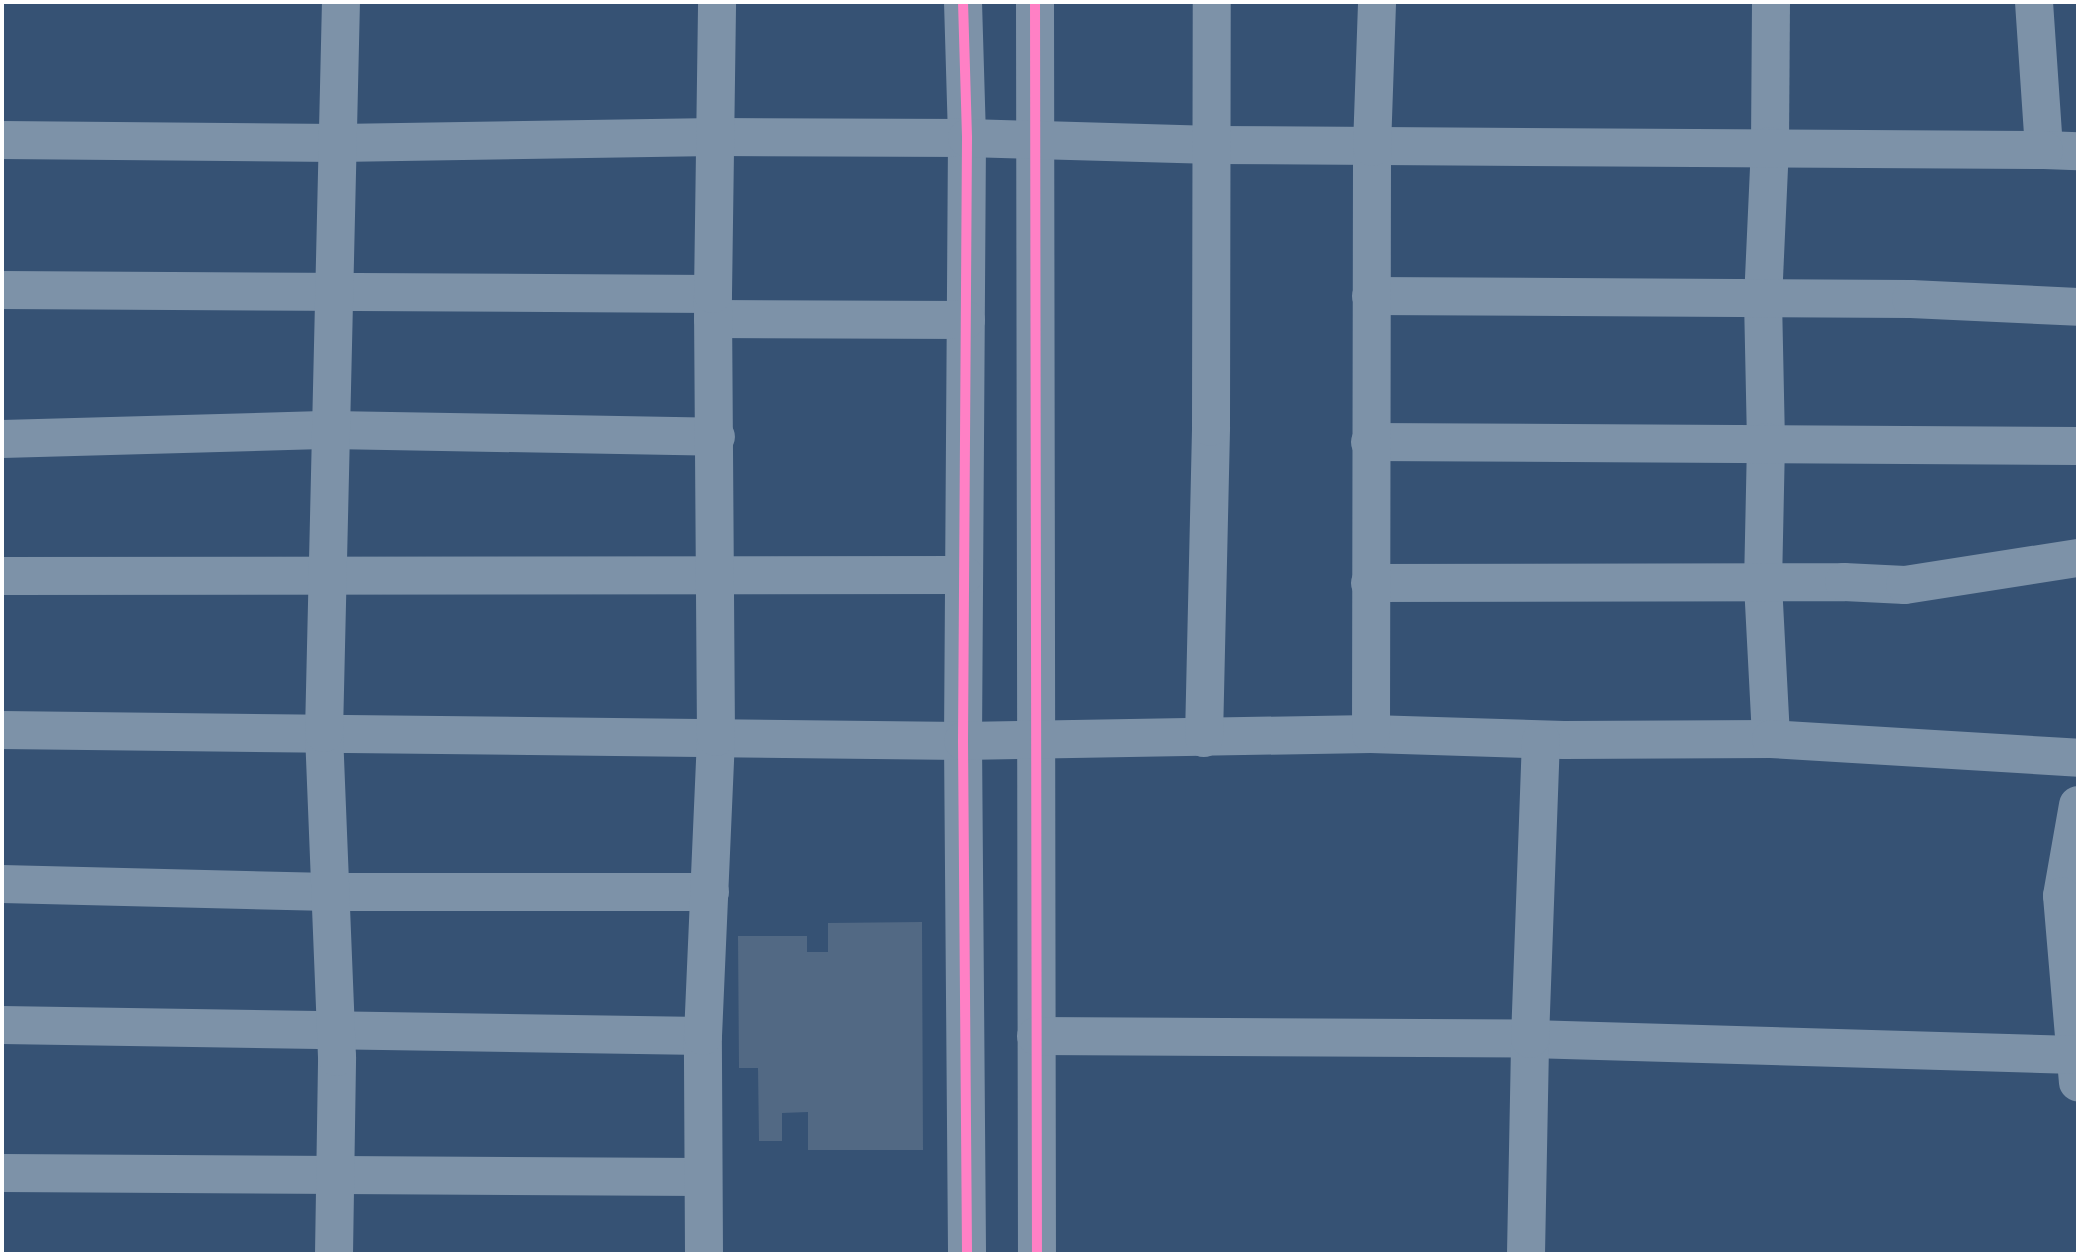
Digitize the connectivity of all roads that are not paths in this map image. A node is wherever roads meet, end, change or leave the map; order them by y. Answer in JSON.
{"nodes":[{"id":1,"x":341,"y":2,"type":"edge"},
{"id":2,"x":717,"y":2,"type":"edge"},
{"id":3,"x":963,"y":2,"type":"edge"},
{"id":4,"x":1035,"y":2,"type":"edge"},
{"id":5,"x":1212,"y":2,"type":"edge"},
{"id":6,"x":1377,"y":2,"type":"edge"},
{"id":7,"x":1771,"y":2,"type":"edge"},
{"id":8,"x":2034,"y":2,"type":"edge"},
{"id":9,"x":715,"y":137,"type":"junction"},
{"id":10,"x":967,"y":138,"type":"junction"},
{"id":11,"x":2,"y":140,"type":"edge"},
{"id":12,"x":1034,"y":140,"type":"junction"},
{"id":13,"x":338,"y":143,"type":"junction"},
{"id":14,"x":1214,"y":145,"type":"junction"},
{"id":15,"x":1770,"y":146,"type":"junction"},
{"id":16,"x":1372,"y":147,"type":"junction"},
{"id":17,"x":2061,"y":150,"type":"edge"},
{"id":18,"x":2,"y":290,"type":"edge"},
{"id":19,"x":334,"y":290,"type":"junction"},
{"id":20,"x":1371,"y":296,"type":"junction"},
{"id":21,"x":1763,"y":299,"type":"junction"},
{"id":22,"x":713,"y":307,"type":"junction"},
{"id":23,"x":2078,"y":307,"type":"edge"},
{"id":24,"x":966,"y":320,"type":"junction"},
{"id":25,"x":331,"y":430,"type":"junction"},
{"id":26,"x":716,"y":437,"type":"junction"},
{"id":27,"x":2,"y":439,"type":"edge"},
{"id":28,"x":1766,"y":442,"type":"junction"},
{"id":29,"x":1370,"y":443,"type":"junction"},
{"id":30,"x":2078,"y":446,"type":"edge"},
{"id":31,"x":2078,"y":558,"type":"edge"},
{"id":32,"x":964,"y":575,"type":"junction"},
{"id":33,"x":2,"y":576,"type":"edge"},
{"id":34,"x":716,"y":576,"type":"junction"},
{"id":35,"x":327,"y":578,"type":"junction"},
{"id":36,"x":1370,"y":583,"type":"junction"},
{"id":37,"x":1763,"y":584,"type":"junction"},
{"id":38,"x":2,"y":730,"type":"edge"},
{"id":39,"x":324,"y":733,"type":"junction"},
{"id":40,"x":1371,"y":734,"type":"junction"},
{"id":41,"x":716,"y":737,"type":"junction"},
{"id":42,"x":1203,"y":738,"type":"junction"},
{"id":43,"x":1771,"y":739,"type":"junction"},
{"id":44,"x":1541,"y":740,"type":"junction"},
{"id":45,"x":963,"y":741,"type":"junction"},
{"id":46,"x":1035,"y":741,"type":"junction"},
{"id":47,"x":2078,"y":758,"type":"edge"},
{"id":48,"x":2078,"y":805,"type":"edge"},
{"id":49,"x":2,"y":884,"type":"edge"},
{"id":50,"x":330,"y":892,"type":"junction"},
{"id":51,"x":710,"y":892,"type":"junction"},
{"id":52,"x":2,"y":1026,"type":"edge"},
{"id":53,"x":336,"y":1031,"type":"junction"},
{"id":54,"x":1036,"y":1035,"type":"junction"},
{"id":55,"x":703,"y":1036,"type":"junction"},
{"id":56,"x":1530,"y":1039,"type":"junction"},
{"id":57,"x":2077,"y":1068,"type":"edge"},
{"id":58,"x":2,"y":1173,"type":"edge"},
{"id":59,"x":336,"y":1177,"type":"junction"},
{"id":60,"x":703,"y":1177,"type":"junction"},
{"id":61,"x":334,"y":1254,"type":"edge"},
{"id":62,"x":704,"y":1254,"type":"edge"},
{"id":63,"x":967,"y":1254,"type":"edge"},
{"id":64,"x":1037,"y":1254,"type":"edge"},
{"id":65,"x":1526,"y":1254,"type":"edge"}],
"edges":[{"from":1,"to":13,"type":"street"},
{"from":2,"to":9,"type":"street"},
{"from":3,"to":10,"type":"street"},
{"from":4,"to":12,"type":"street"},
{"from":5,"to":14,"type":"street"},
{"from":6,"to":16,"type":"street"},
{"from":7,"to":15,"type":"street"},
{"from":8,"to":17,"type":"street"},
{"from":9,"to":10,"type":"street"},
{"from":9,"to":13,"type":"street"},
{"from":9,"to":22,"type":"street"},
{"from":10,"to":12,"type":"street"},
{"from":10,"to":24,"type":"street"},
{"from":11,"to":13,"type":"street"},
{"from":12,"to":14,"type":"street"},
{"from":12,"to":46,"type":"street"},
{"from":13,"to":19,"type":"street"},
{"from":14,"to":16,"type":"street"},
{"from":14,"to":42,"type":"street"},
{"from":15,"to":16,"type":"street"},
{"from":15,"to":17,"type":"street"},
{"from":15,"to":21,"type":"street"},
{"from":16,"to":20,"type":"street"},
{"from":18,"to":19,"type":"street"},
{"from":19,"to":22,"type":"street"},
{"from":19,"to":25,"type":"street"},
{"from":20,"to":21,"type":"street"},
{"from":20,"to":29,"type":"street"},
{"from":21,"to":23,"type":"street"},
{"from":21,"to":28,"type":"street"},
{"from":22,"to":24,"type":"street"},
{"from":22,"to":26,"type":"street"},
{"from":24,"to":32,"type":"street"},
{"from":25,"to":26,"type":"street"},
{"from":25,"to":27,"type":"street"},
{"from":25,"to":35,"type":"street"},
{"from":26,"to":34,"type":"street"},
{"from":28,"to":29,"type":"street"},
{"from":28,"to":30,"type":"street"},
{"from":28,"to":37,"type":"street"},
{"from":29,"to":36,"type":"street"},
{"from":31,"to":37,"type":"street"},
{"from":32,"to":34,"type":"street"},
{"from":32,"to":45,"type":"street"},
{"from":33,"to":35,"type":"street"},
{"from":34,"to":35,"type":"street"},
{"from":34,"to":41,"type":"street"},
{"from":35,"to":39,"type":"street"},
{"from":36,"to":37,"type":"street"},
{"from":36,"to":40,"type":"street"},
{"from":37,"to":43,"type":"street"},
{"from":38,"to":39,"type":"street"},
{"from":39,"to":41,"type":"street"},
{"from":39,"to":50,"type":"street"},
{"from":40,"to":42,"type":"street"},
{"from":40,"to":44,"type":"street"},
{"from":41,"to":45,"type":"street"},
{"from":41,"to":51,"type":"street"},
{"from":42,"to":46,"type":"street"},
{"from":43,"to":44,"type":"street"},
{"from":43,"to":47,"type":"street"},
{"from":44,"to":56,"type":"street"},
{"from":45,"to":46,"type":"street"},
{"from":45,"to":63,"type":"street"},
{"from":46,"to":54,"type":"street"},
{"from":48,"to":57,"type":"street"},
{"from":49,"to":50,"type":"street"},
{"from":50,"to":51,"type":"street"},
{"from":50,"to":53,"type":"street"},
{"from":51,"to":55,"type":"street"},
{"from":52,"to":53,"type":"street"},
{"from":53,"to":55,"type":"street"},
{"from":53,"to":59,"type":"street"},
{"from":54,"to":56,"type":"street"},
{"from":54,"to":64,"type":"street"},
{"from":55,"to":60,"type":"street"},
{"from":56,"to":57,"type":"street"},
{"from":56,"to":65,"type":"street"},
{"from":58,"to":59,"type":"street"},
{"from":59,"to":60,"type":"street"},
{"from":59,"to":61,"type":"street"},
{"from":60,"to":62,"type":"street"}]}
